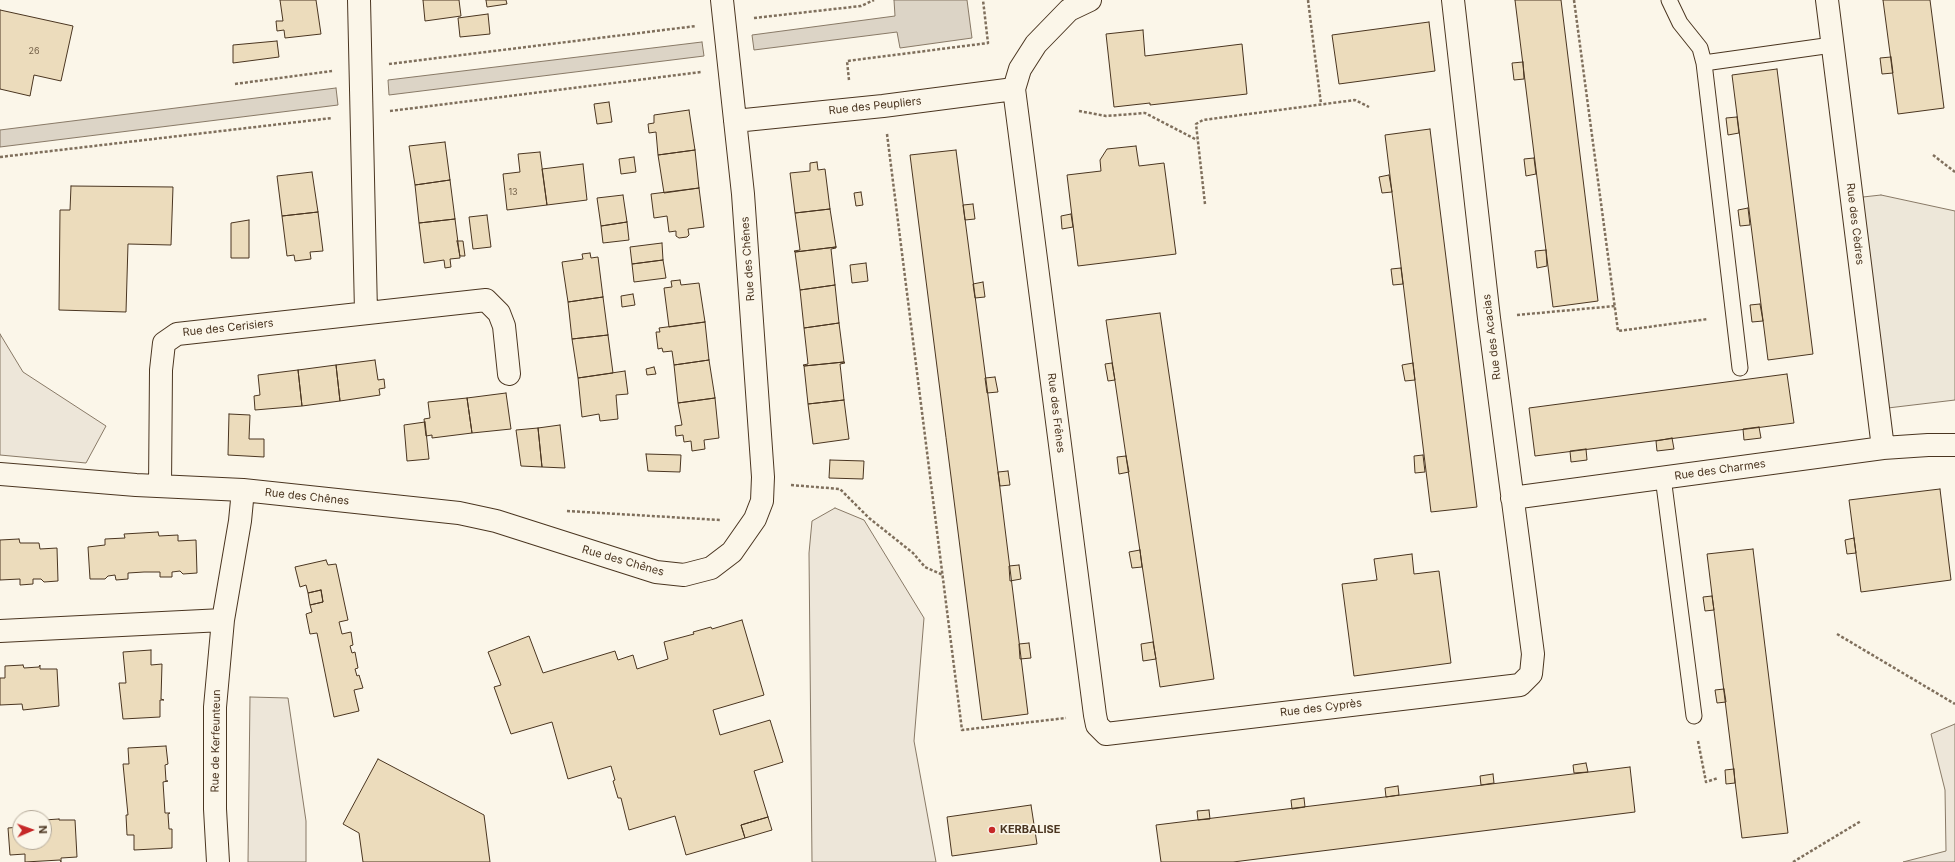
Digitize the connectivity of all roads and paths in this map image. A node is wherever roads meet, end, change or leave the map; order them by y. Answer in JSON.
{"nodes":[{"id":1,"x":359,"y":0,"type":"edge"},
{"id":2,"x":722,"y":0,"type":"edge"},
{"id":3,"x":874,"y":0,"type":"edge"},
{"id":4,"x":983,"y":0,"type":"edge"},
{"id":5,"x":1090,"y":0,"type":"edge"},
{"id":6,"x":1308,"y":0,"type":"edge"},
{"id":7,"x":1453,"y":0,"type":"edge"},
{"id":8,"x":1574,"y":0,"type":"edge"},
{"id":9,"x":1669,"y":0,"type":"edge"},
{"id":10,"x":1827,"y":0,"type":"edge"},
{"id":11,"x":724,"y":22,"type":"junction"},
{"id":12,"x":1832,"y":45,"type":"junction"},
{"id":13,"x":1704,"y":63,"type":"junction"},
{"id":14,"x":359,"y":68,"type":"junction"},
{"id":15,"x":729,"y":69,"type":"junction"},
{"id":16,"x":235,"y":84,"type":"dead end"},
{"id":17,"x":1014,"y":89,"type":"junction"},
{"id":18,"x":1321,"y":104,"type":"junction"},
{"id":19,"x":883,"y":106,"type":"junction"},
{"id":20,"x":1370,"y":106,"type":"dead end"},
{"id":21,"x":851,"y":109,"type":"junction"},
{"id":22,"x":1079,"y":111,"type":"dead end"},
{"id":23,"x":360,"y":115,"type":"junction"},
{"id":24,"x":735,"y":121,"type":"junction"},
{"id":25,"x":1198,"y":140,"type":"junction"},
{"id":26,"x":1933,"y":155,"type":"dead end"},
{"id":27,"x":0,"y":158,"type":"edge"},
{"id":28,"x":1955,"y":172,"type":"edge"},
{"id":29,"x":1205,"y":204,"type":"dead end"},
{"id":30,"x":1614,"y":306,"type":"junction"},
{"id":31,"x":366,"y":312,"type":"junction"},
{"id":32,"x":1734,"y":316,"type":"junction"},
{"id":33,"x":1489,"y":318,"type":"junction"},
{"id":34,"x":1740,"y":368,"type":"dead end"},
{"id":35,"x":509,"y":374,"type":"dead end"},
{"id":36,"x":1955,"y":446,"type":"edge"},
{"id":37,"x":1883,"y":448,"type":"junction"},
{"id":38,"x":0,"y":474,"type":"edge"},
{"id":39,"x":1663,"y":477,"type":"junction"},
{"id":40,"x":763,"y":484,"type":"junction"},
{"id":41,"x":160,"y":486,"type":"junction"},
{"id":42,"x":243,"y":490,"type":"junction"},
{"id":43,"x":1512,"y":498,"type":"junction"},
{"id":44,"x":564,"y":511,"type":"dead end"},
{"id":45,"x":745,"y":535,"type":"junction"},
{"id":46,"x":942,"y":575,"type":"junction"},
{"id":47,"x":223,"y":620,"type":"junction"},
{"id":48,"x":0,"y":631,"type":"edge"},
{"id":49,"x":1837,"y":634,"type":"dead end"},
{"id":50,"x":1531,"y":674,"type":"joint"},
{"id":51,"x":1955,"y":704,"type":"edge"},
{"id":52,"x":1095,"y":715,"type":"junction"},
{"id":53,"x":1694,"y":716,"type":"joint"},
{"id":54,"x":1106,"y":734,"type":"joint"},
{"id":55,"x":1718,"y":778,"type":"dead end"},
{"id":56,"x":1861,"y":821,"type":"dead end"},
{"id":57,"x":218,"y":862,"type":"edge"},
{"id":58,"x":1793,"y":862,"type":"edge"}],
"edges":[{"from":1,"to":14,"type":"street"},
{"from":2,"to":11,"type":"street","name":"Rue des Chênes"},
{"from":3,"to":11,"type":"path"},
{"from":4,"to":21,"type":"path"},
{"from":5,"to":17,"type":"street"},
{"from":6,"to":18,"type":"path"},
{"from":7,"to":33,"type":"street","name":"Rue des Acacias"},
{"from":8,"to":30,"type":"path"},
{"from":9,"to":13,"type":"lane"},
{"from":10,"to":12,"type":"street","name":"Rue des Cèdres"},
{"from":11,"to":14,"type":"path"},
{"from":11,"to":15,"type":"street","name":"Rue des Chênes"},
{"from":12,"to":13,"type":"lane"},
{"from":12,"to":37,"type":"street","name":"Rue des Cèdres"},
{"from":13,"to":32,"type":"lane"},
{"from":14,"to":16,"type":"path"},
{"from":14,"to":23,"type":"street"},
{"from":15,"to":23,"type":"path"},
{"from":15,"to":24,"type":"street","name":"Rue des Chênes"},
{"from":17,"to":19,"type":"street","name":"Rue des Peupliers"},
{"from":17,"to":52,"type":"street","name":"Rue des Frênes"},
{"from":18,"to":20,"type":"path"},
{"from":18,"to":25,"type":"path"},
{"from":19,"to":21,"type":"street","name":"Rue des Peupliers"},
{"from":19,"to":46,"type":"path"},
{"from":21,"to":24,"type":"street","name":"Rue des Peupliers"},
{"from":22,"to":25,"type":"path"},
{"from":23,"to":27,"type":"path"},
{"from":23,"to":31,"type":"street"},
{"from":24,"to":40,"type":"street","name":"Rue des Chênes"},
{"from":25,"to":29,"type":"path"},
{"from":26,"to":28,"type":"path"},
{"from":30,"to":32,"type":"path"},
{"from":30,"to":33,"type":"path"},
{"from":31,"to":35,"type":"street","name":"Rue des Cerisiers"},
{"from":31,"to":41,"type":"street","name":"Rue des Cerisiers"},
{"from":32,"to":34,"type":"lane"},
{"from":33,"to":43,"type":"street","name":"Rue des Acacias"},
{"from":36,"to":37,"type":"street","name":"Rue des Charmes"},
{"from":37,"to":39,"type":"street","name":"Rue des Charmes"},
{"from":38,"to":41,"type":"street","name":"Rue des Chênes"},
{"from":39,"to":43,"type":"street","name":"Rue des Charmes"},
{"from":39,"to":53,"type":"lane"},
{"from":40,"to":45,"type":"street","name":"Rue des Chênes"},
{"from":40,"to":46,"type":"path"},
{"from":41,"to":42,"type":"street","name":"Rue des Chênes"},
{"from":42,"to":45,"type":"street","name":"Rue des Chênes"},
{"from":42,"to":47,"type":"street","name":"Rue de Kerfeunteun"},
{"from":43,"to":50,"type":"street","name":"Rue des Acacias"},
{"from":44,"to":45,"type":"path"},
{"from":46,"to":52,"type":"path"},
{"from":47,"to":48,"type":"street"},
{"from":47,"to":57,"type":"street","name":"Rue de Kerfeunteun"},
{"from":49,"to":51,"type":"path"},
{"from":50,"to":54,"type":"street","name":"Rue des Cyprès"},
{"from":52,"to":54,"type":"street","name":"Rue des Frênes"},
{"from":53,"to":55,"type":"path"},
{"from":56,"to":58,"type":"path"}]}
